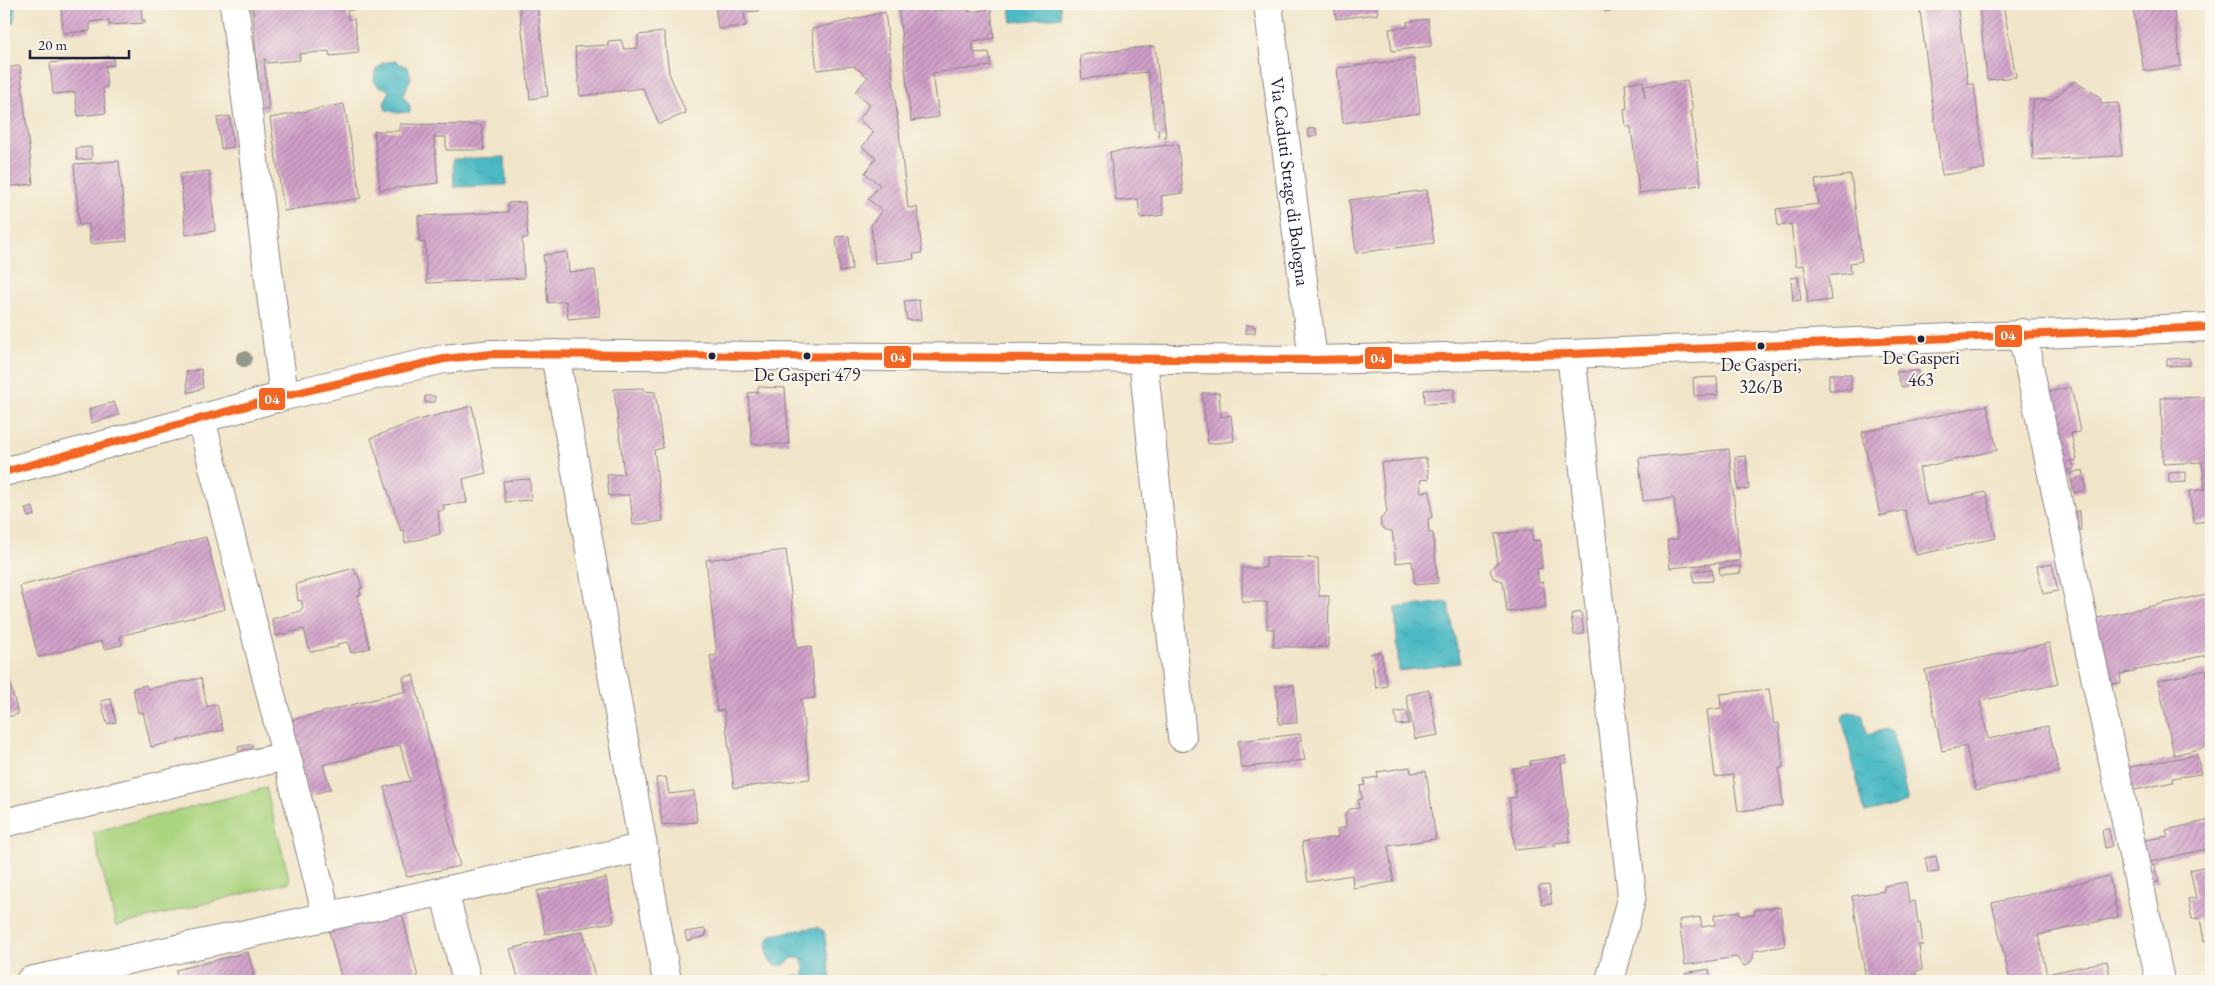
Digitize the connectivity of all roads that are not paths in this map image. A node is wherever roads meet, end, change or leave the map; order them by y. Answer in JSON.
{"nodes":[{"id":1,"x":234,"y":4,"type":"edge"},
{"id":2,"x":1268,"y":4,"type":"edge"},
{"id":3,"x":2211,"y":327,"type":"edge"},
{"id":4,"x":2022,"y":333,"type":"junction"},
{"id":5,"x":555,"y":354,"type":"junction"},
{"id":6,"x":1571,"y":354,"type":"junction"},
{"id":7,"x":1143,"y":359,"type":"junction"},
{"id":8,"x":1313,"y":360,"type":"junction"},
{"id":9,"x":284,"y":396,"type":"junction"},
{"id":10,"x":201,"y":419,"type":"junction"},
{"id":11,"x":4,"y":472,"type":"edge"},
{"id":12,"x":1182,"y":737,"type":"dead end"},
{"id":13,"x":286,"y":756,"type":"junction"},
{"id":14,"x":4,"y":824,"type":"edge"},
{"id":15,"x":642,"y":848,"type":"junction"},
{"id":16,"x":444,"y":891,"type":"junction"},
{"id":17,"x":327,"y":916,"type":"junction"},
{"id":18,"x":130,"y":971,"type":"edge"},
{"id":19,"x":30,"y":981,"type":"edge"},
{"id":20,"x":467,"y":981,"type":"edge"},
{"id":21,"x":668,"y":981,"type":"edge"},
{"id":22,"x":1610,"y":981,"type":"edge"},
{"id":23,"x":2160,"y":981,"type":"edge"}],
"edges":[{"from":1,"to":9,"type":"street"},
{"from":2,"to":8,"type":"street","name":"Via Caduti Strage di Bologna"},
{"from":3,"to":4,"type":"street"},
{"from":4,"to":6,"type":"street"},
{"from":4,"to":23,"type":"street"},
{"from":5,"to":7,"type":"street"},
{"from":5,"to":9,"type":"street"},
{"from":5,"to":15,"type":"street"},
{"from":6,"to":8,"type":"street"},
{"from":6,"to":22,"type":"street"},
{"from":7,"to":8,"type":"street"},
{"from":7,"to":12,"type":"street"},
{"from":9,"to":10,"type":"street"},
{"from":10,"to":11,"type":"street"},
{"from":10,"to":13,"type":"street"},
{"from":13,"to":14,"type":"street"},
{"from":13,"to":17,"type":"street"},
{"from":15,"to":16,"type":"street"},
{"from":15,"to":21,"type":"street"},
{"from":16,"to":17,"type":"street"},
{"from":16,"to":20,"type":"street"},
{"from":17,"to":18,"type":"street"},
{"from":18,"to":19,"type":"street"}]}
